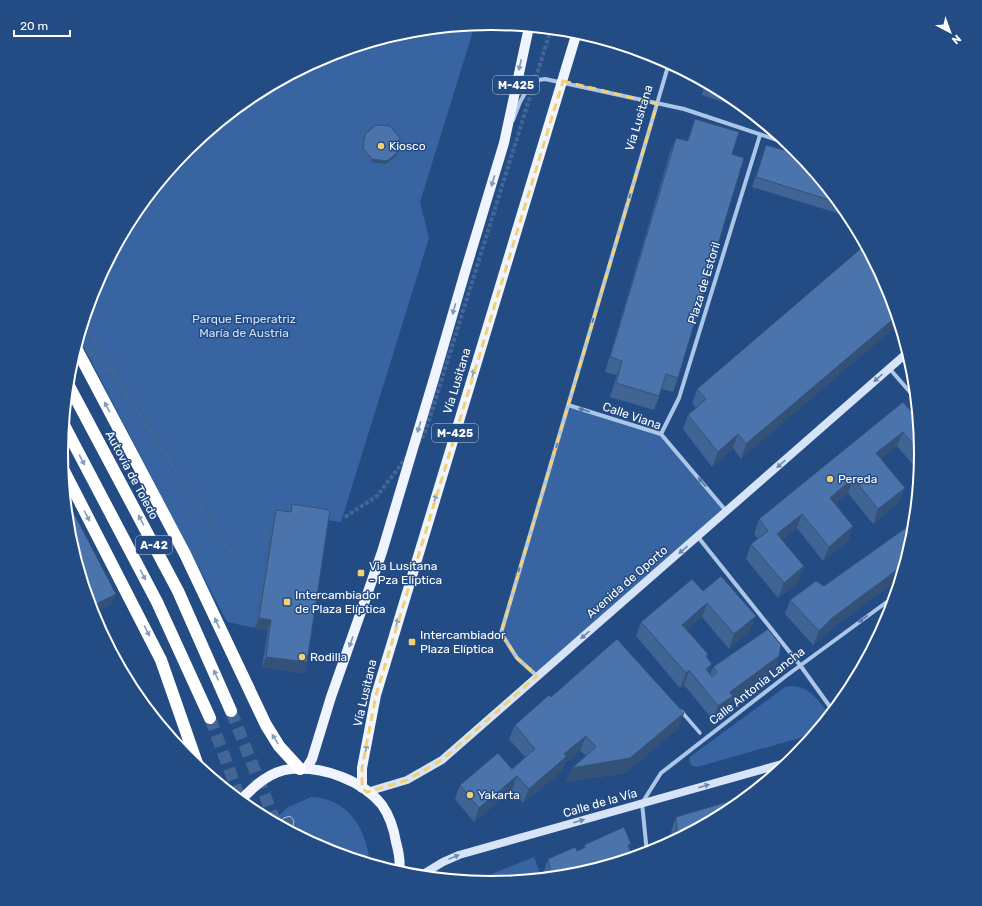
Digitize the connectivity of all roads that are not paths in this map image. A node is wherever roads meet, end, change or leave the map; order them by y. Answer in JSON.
{"nodes":[{"id":1,"x":528,"y":32,"type":"edge"},
{"id":2,"x":575,"y":38,"type":"edge"},
{"id":3,"x":667,"y":69,"type":"edge"},
{"id":4,"x":563,"y":81,"type":"junction"},
{"id":5,"x":657,"y":104,"type":"junction"},
{"id":6,"x":760,"y":135,"type":"junction"},
{"id":7,"x":775,"y":140,"type":"edge"},
{"id":8,"x":504,"y":143,"type":"junction"},
{"id":9,"x":80,"y":355,"type":"edge"},
{"id":10,"x":903,"y":356,"type":"edge"},
{"id":11,"x":889,"y":368,"type":"junction"},
{"id":12,"x":909,"y":391,"type":"edge"},
{"id":13,"x":73,"y":393,"type":"edge"},
{"id":14,"x":568,"y":405,"type":"junction"},
{"id":15,"x":69,"y":434,"type":"edge"},
{"id":16,"x":661,"y":434,"type":"junction"},
{"id":17,"x":69,"y":481,"type":"edge"},
{"id":18,"x":727,"y":512,"type":"junction"},
{"id":19,"x":698,"y":537,"type":"junction"},
{"id":20,"x":887,"y":602,"type":"edge"},
{"id":21,"x":800,"y":665,"type":"junction"},
{"id":22,"x":537,"y":676,"type":"junction"},
{"id":23,"x":830,"y":707,"type":"edge"},
{"id":24,"x":680,"y":710,"type":"edge"},
{"id":25,"x":232,"y":711,"type":"tunnel mouth"},
{"id":26,"x":210,"y":718,"type":"tunnel mouth"},
{"id":27,"x":700,"y":733,"type":"dead end"},
{"id":28,"x":194,"y":754,"type":"edge"},
{"id":29,"x":776,"y":766,"type":"edge"},
{"id":30,"x":303,"y":769,"type":"junction"},
{"id":31,"x":364,"y":790,"type":"junction"},
{"id":32,"x":244,"y":796,"type":"edge"},
{"id":33,"x":642,"y":803,"type":"junction"},
{"id":34,"x":646,"y":847,"type":"edge"},
{"id":35,"x":400,"y":866,"type":"edge"},
{"id":36,"x":428,"y":871,"type":"edge"}],
"edges":[{"from":1,"to":8,"type":"main road","name":"Vía Lusitana","number":"M-425","one_way":true},
{"from":2,"to":4,"type":"main road","name":"Vía Lusitana","number":"M-425"},
{"from":3,"to":5,"type":"street","name":"Vía Lusitana"},
{"from":4,"to":5,"type":"street"},
{"from":4,"to":8,"type":"street"},
{"from":31,"to":4,"type":"main road","name":"Vía Lusitana","number":"M-425","one_way":true},
{"from":5,"to":6,"type":"street"},
{"from":5,"to":14,"type":"street","name":"Vía Lusitana","one_way":true},
{"from":6,"to":7,"type":"street"},
{"from":6,"to":16,"type":"street","name":"Plaza de Estoril"},
{"from":8,"to":30,"type":"main road","name":"Vía Lusitana","one_way":true},
{"from":30,"to":9,"type":"highway","one_way":true},
{"from":10,"to":11,"type":"main road","name":"Avenida de Oporto"},
{"from":11,"to":12,"type":"street"},
{"from":11,"to":18,"type":"main road","name":"Avenida de Oporto","one_way":true},
{"from":25,"to":13,"type":"highway","name":"Autovía de Toledo","number":"A-42","one_way":true},
{"from":16,"to":14,"type":"street","name":"Calle Viana","one_way":true},
{"from":14,"to":22,"type":"street","name":"Vía Lusitana","one_way":true},
{"from":15,"to":26,"type":"highway","number":"A-42","one_way":true},
{"from":18,"to":16,"type":"street","name":"Calle Viana","one_way":true},
{"from":17,"to":28,"type":"highway","one_way":true},
{"from":18,"to":19,"type":"main road","name":"Avenida de Oporto"},
{"from":19,"to":21,"type":"street"},
{"from":19,"to":22,"type":"main road","name":"Avenida de Oporto","one_way":true},
{"from":20,"to":21,"type":"street","name":"Calle Antonia Lancha","one_way":true},
{"from":21,"to":23,"type":"street"},
{"from":21,"to":33,"type":"street","name":"Calle Antonia Lancha"},
{"from":22,"to":31,"type":"main road","name":"Avenida de Oporto"},
{"from":24,"to":27,"type":"street"},
{"from":33,"to":29,"type":"main road","name":"Calle de la Vía","one_way":true},
{"from":30,"to":31,"type":"main road"},
{"from":30,"to":32,"type":"main road"},
{"from":31,"to":35,"type":"main road"},
{"from":33,"to":34,"type":"street"},
{"from":36,"to":33,"type":"main road","name":"Calle de la Vía","one_way":true}]}
